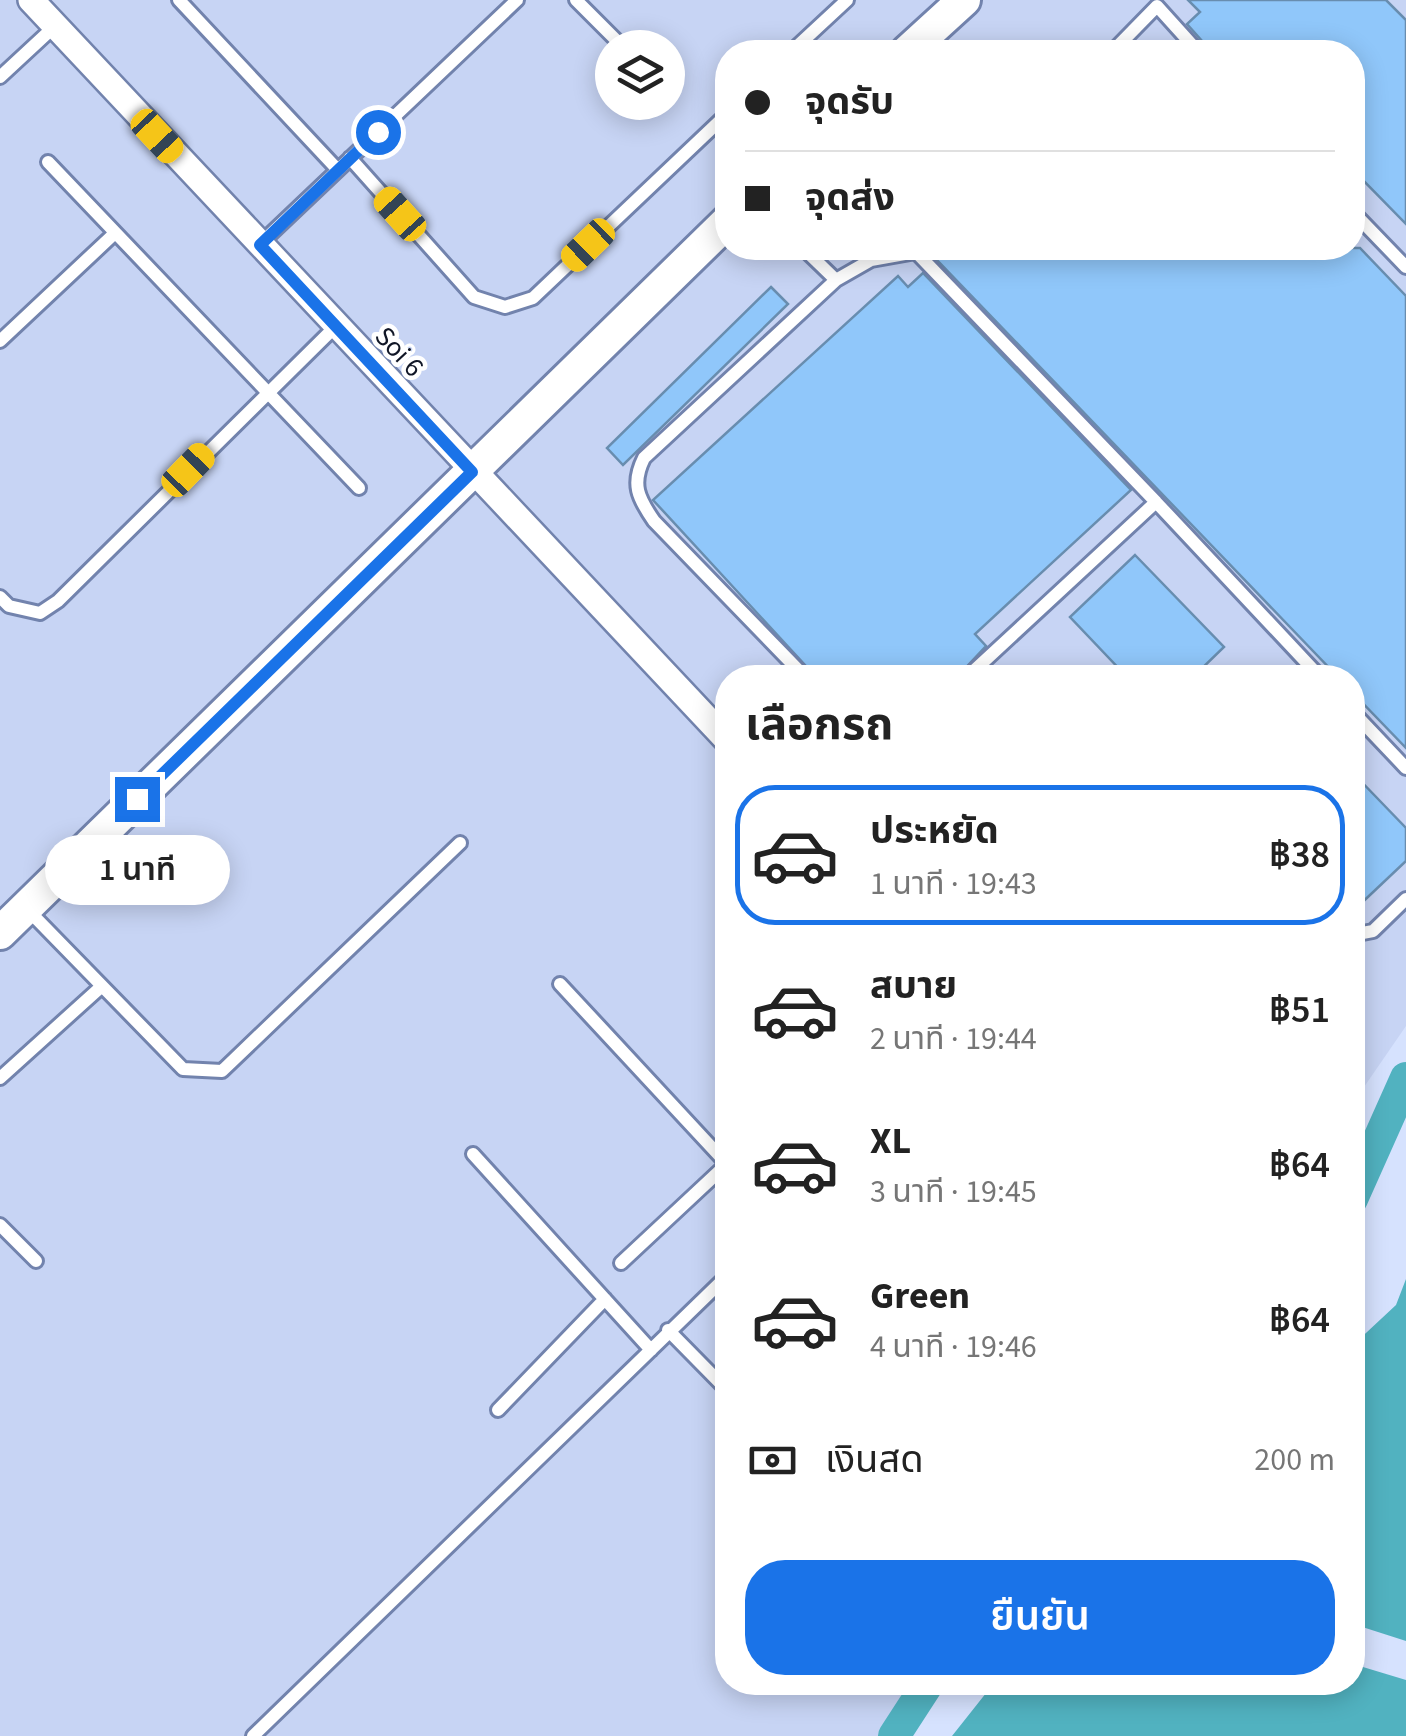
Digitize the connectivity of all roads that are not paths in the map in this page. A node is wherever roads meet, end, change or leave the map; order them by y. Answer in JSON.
{"nodes":[{"id":1,"x":31,"y":0,"type":"edge"},
{"id":2,"x":517,"y":0,"type":"edge"},
{"id":3,"x":576,"y":0,"type":"edge"},
{"id":4,"x":846,"y":0,"type":"edge"},
{"id":5,"x":964,"y":0,"type":"edge"},
{"id":6,"x":180,"y":1,"type":"edge"},
{"id":7,"x":1159,"y":3,"type":"edge"},
{"id":8,"x":55,"y":26,"type":"junction"},
{"id":9,"x":606,"y":30,"type":"edge"},
{"id":10,"x":804,"y":40,"type":"edge"},
{"id":11,"x":920,"y":40,"type":"edge"},
{"id":12,"x":1124,"y":40,"type":"edge"},
{"id":13,"x":1188,"y":40,"type":"edge"},
{"id":14,"x":0,"y":77,"type":"edge"},
{"id":15,"x":715,"y":125,"type":"edge"},
{"id":16,"x":350,"y":158,"type":"junction"},
{"id":17,"x":48,"y":162,"type":"dead end"},
{"id":18,"x":338,"y":170,"type":"junction"},
{"id":19,"x":1365,"y":224,"type":"edge"},
{"id":20,"x":116,"y":233,"type":"junction"},
{"id":21,"x":715,"y":234,"type":"edge"},
{"id":22,"x":260,"y":245,"type":"junction"},
{"id":23,"x":815,"y":260,"type":"edge"},
{"id":24,"x":870,"y":260,"type":"edge"},
{"id":25,"x":927,"y":260,"type":"edge"},
{"id":26,"x":1406,"y":266,"type":"edge"},
{"id":27,"x":836,"y":280,"type":"junction"},
{"id":28,"x":336,"y":326,"type":"junction"},
{"id":29,"x":0,"y":340,"type":"edge"},
{"id":30,"x":265,"y":392,"type":"junction"},
{"id":31,"x":472,"y":472,"type":"junction"},
{"id":32,"x":359,"y":488,"type":"dead end"},
{"id":33,"x":1156,"y":502,"type":"junction"},
{"id":34,"x":0,"y":596,"type":"edge"},
{"id":35,"x":793,"y":665,"type":"edge"},
{"id":36,"x":980,"y":665,"type":"edge"},
{"id":37,"x":1309,"y":665,"type":"edge"},
{"id":38,"x":1365,"y":725,"type":"edge"},
{"id":39,"x":715,"y":726,"type":"edge"},
{"id":40,"x":1406,"y":768,"type":"edge"},
{"id":41,"x":460,"y":843,"type":"dead end"},
{"id":42,"x":1406,"y":899,"type":"edge"},
{"id":43,"x":26,"y":908,"type":"junction"},
{"id":44,"x":0,"y":933,"type":"edge"},
{"id":45,"x":1365,"y":933,"type":"edge"},
{"id":46,"x":560,"y":984,"type":"dead end"},
{"id":47,"x":102,"y":986,"type":"junction"},
{"id":48,"x":0,"y":1078,"type":"edge"},
{"id":49,"x":715,"y":1152,"type":"edge"},
{"id":50,"x":473,"y":1154,"type":"dead end"},
{"id":51,"x":715,"y":1176,"type":"edge"},
{"id":52,"x":0,"y":1225,"type":"edge"},
{"id":53,"x":36,"y":1261,"type":"dead end"},
{"id":54,"x":621,"y":1263,"type":"dead end"},
{"id":55,"x":715,"y":1287,"type":"edge"},
{"id":56,"x":606,"y":1299,"type":"junction"},
{"id":57,"x":668,"y":1330,"type":"junction"},
{"id":58,"x":651,"y":1350,"type":"junction"},
{"id":59,"x":715,"y":1378,"type":"edge"},
{"id":60,"x":498,"y":1410,"type":"dead end"},
{"id":61,"x":253,"y":1736,"type":"edge"}],
"edges":[{"from":1,"to":8,"type":"street","name":"Soi 6"},
{"from":2,"to":16,"type":"lane"},
{"from":3,"to":9,"type":"lane"},
{"from":4,"to":10,"type":"lane"},
{"from":5,"to":11,"type":"street"},
{"from":6,"to":18,"type":"lane"},
{"from":7,"to":12,"type":"lane"},
{"from":7,"to":13,"type":"lane"},
{"from":8,"to":14,"type":"lane"},
{"from":8,"to":22,"type":"street","name":"Soi 6"},
{"from":15,"to":16,"type":"lane"},
{"from":16,"to":18,"type":"lane"},
{"from":17,"to":20,"type":"lane"},
{"from":18,"to":22,"type":"lane"},
{"from":19,"to":26,"type":"lane"},
{"from":20,"to":29,"type":"lane"},
{"from":20,"to":30,"type":"lane"},
{"from":21,"to":31,"type":"street"},
{"from":22,"to":28,"type":"street","name":"Soi 6"},
{"from":23,"to":27,"type":"lane"},
{"from":24,"to":27,"type":"lane"},
{"from":25,"to":33,"type":"lane"},
{"from":27,"to":35,"type":"lane"},
{"from":28,"to":30,"type":"lane"},
{"from":28,"to":31,"type":"street","name":"Soi 6"},
{"from":30,"to":32,"type":"lane"},
{"from":30,"to":34,"type":"lane"},
{"from":31,"to":39,"type":"street","name":"Soi 6"},
{"from":31,"to":43,"type":"street"},
{"from":33,"to":36,"type":"lane"},
{"from":33,"to":37,"type":"lane"},
{"from":38,"to":40,"type":"lane"},
{"from":41,"to":47,"type":"lane"},
{"from":42,"to":45,"type":"lane"},
{"from":43,"to":44,"type":"street"},
{"from":43,"to":47,"type":"lane"},
{"from":46,"to":49,"type":"lane"},
{"from":47,"to":48,"type":"lane"},
{"from":50,"to":56,"type":"lane"},
{"from":51,"to":54,"type":"lane"},
{"from":52,"to":53,"type":"lane"},
{"from":55,"to":57,"type":"lane"},
{"from":56,"to":58,"type":"lane"},
{"from":56,"to":60,"type":"lane"},
{"from":57,"to":58,"type":"lane"},
{"from":57,"to":59,"type":"lane"},
{"from":58,"to":61,"type":"lane"}]}
